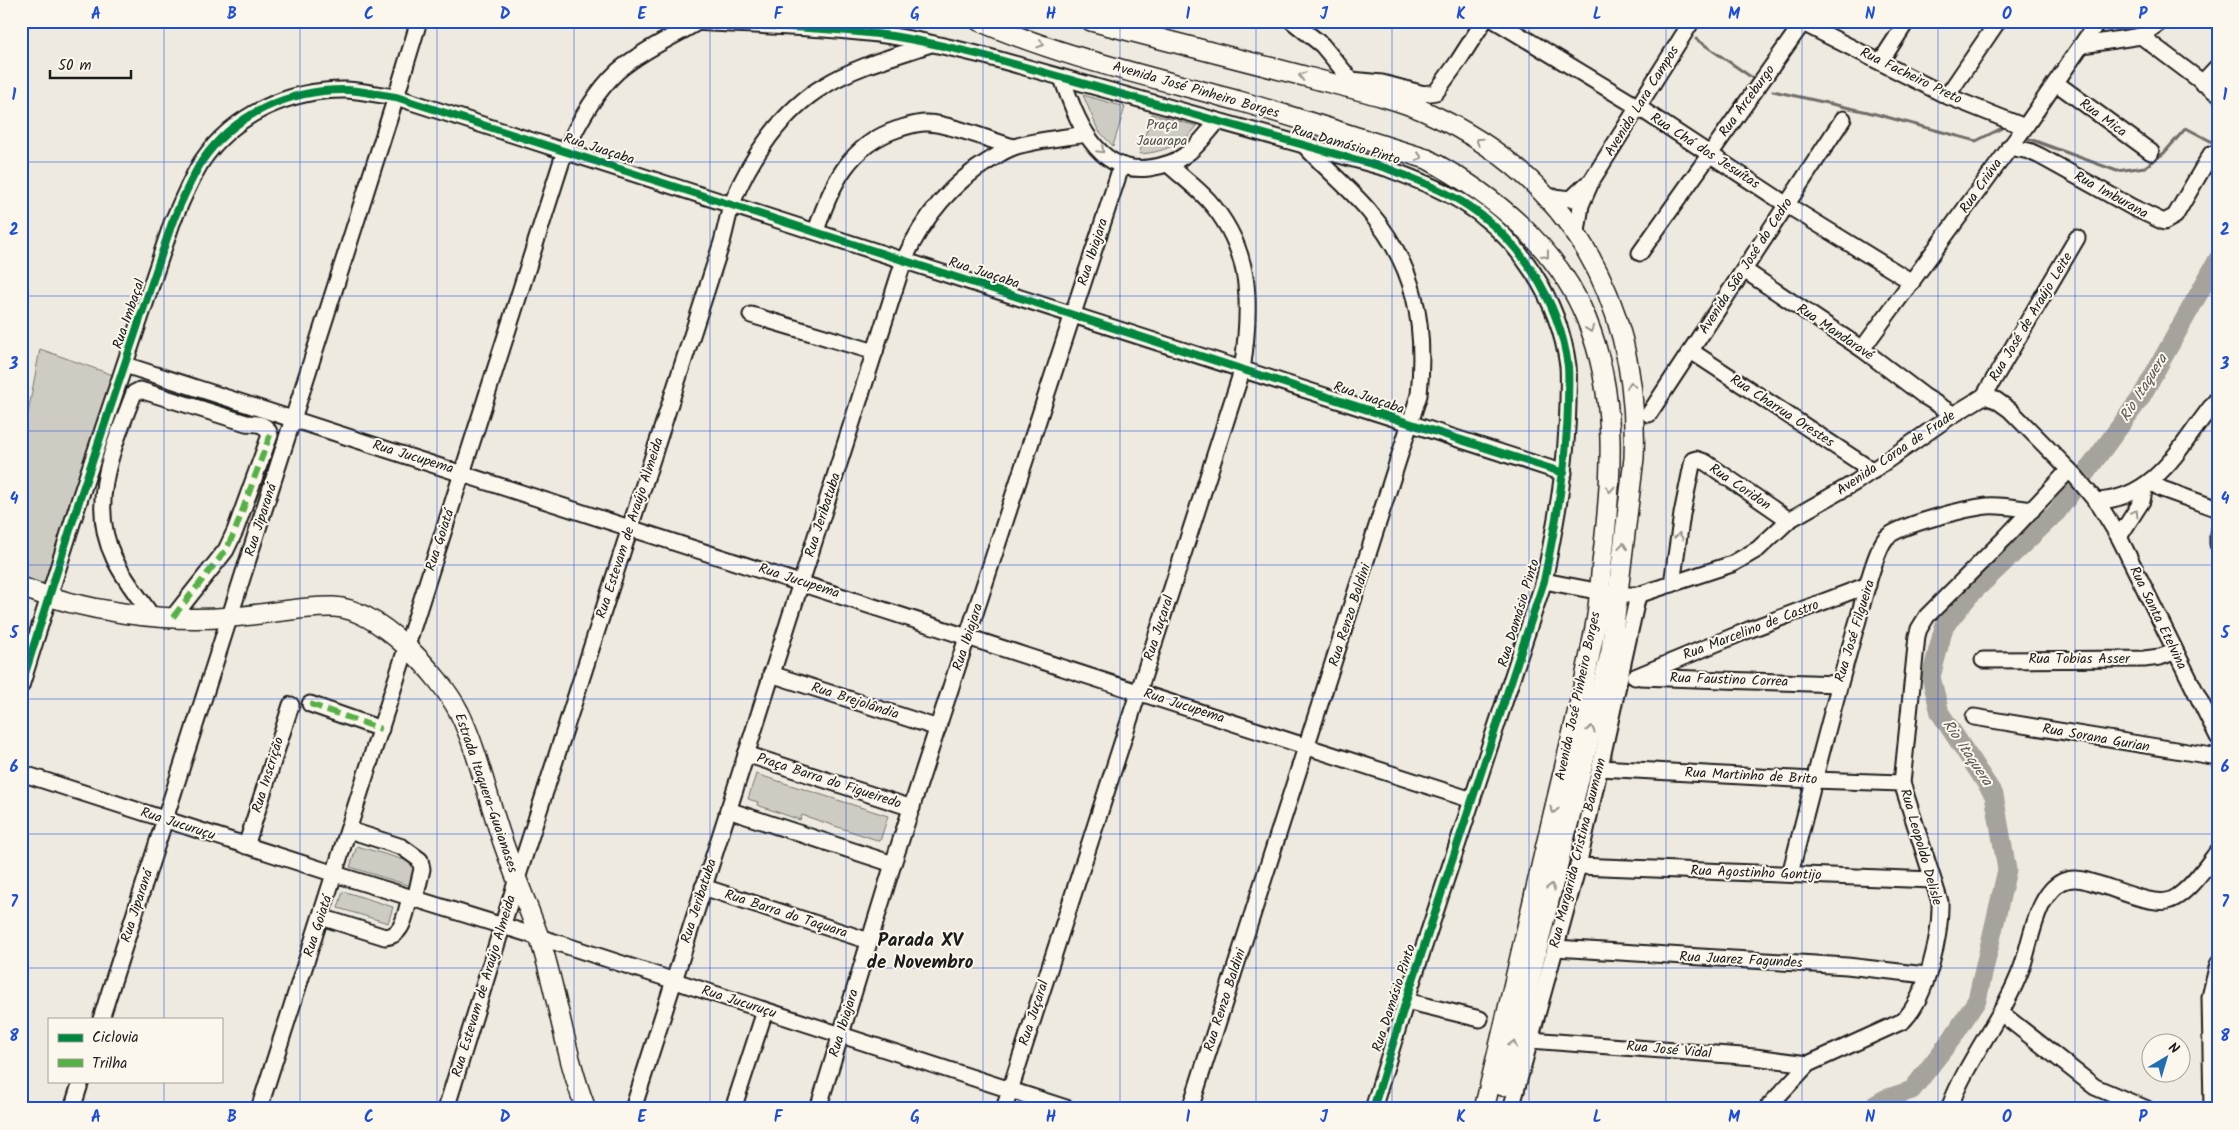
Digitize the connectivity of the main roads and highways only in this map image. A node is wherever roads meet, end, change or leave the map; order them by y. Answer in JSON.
{"nodes":[{"id":1,"x":979,"y":21,"type":"edge"},
{"id":2,"x":1092,"y":21,"type":"edge"},
{"id":3,"x":21,"y":587,"type":"edge"},
{"id":4,"x":1608,"y":593,"type":"junction"},
{"id":5,"x":586,"y":1109,"type":"edge"},
{"id":6,"x":1484,"y":1109,"type":"edge"},
{"id":7,"x":1497,"y":1109,"type":"edge"}],
"edges":[{"from":1,"to":4,"type":"main road","name":"Avenida José Pinheiro Borges","one_way":true},
{"from":4,"to":2,"type":"main road","name":"Avenida José Pinheiro Borges","one_way":true},
{"from":3,"to":5,"type":"main road","name":"Estrada Itaquera-Guaianases"},
{"from":4,"to":6,"type":"main road","name":"Avenida José Pinheiro Borges","one_way":true},
{"from":7,"to":4,"type":"main road","name":"Avenida José Pinheiro Borges","one_way":true}]}
